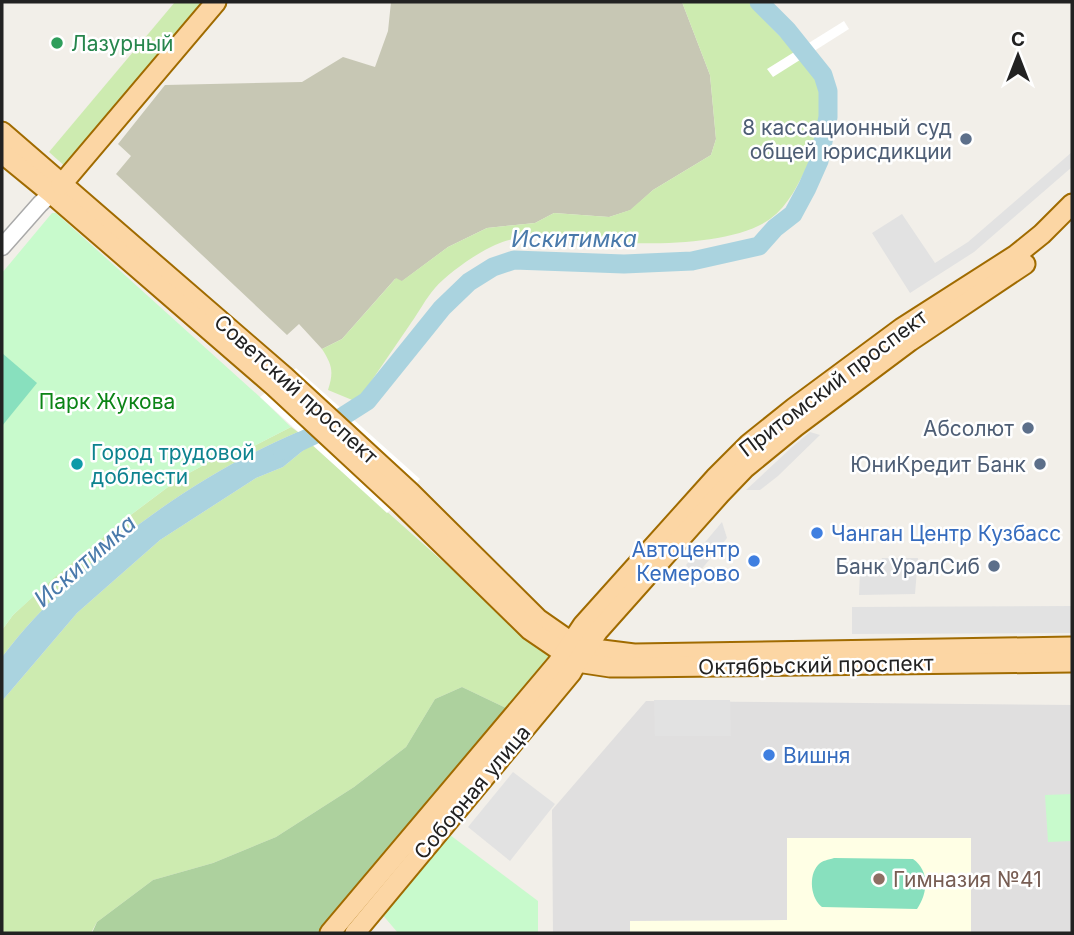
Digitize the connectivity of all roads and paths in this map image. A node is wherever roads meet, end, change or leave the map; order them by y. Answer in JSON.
{"nodes":[{"id":1,"x":216,"y":2,"type":"edge"},
{"id":2,"x":2,"y":132,"type":"edge"},
{"id":3,"x":2,"y":153,"type":"edge"},
{"id":4,"x":56,"y":189,"type":"junction"},
{"id":5,"x":1072,"y":204,"type":"edge"},
{"id":6,"x":1072,"y":223,"type":"edge"},
{"id":7,"x":2,"y":247,"type":"edge"},
{"id":8,"x":1072,"y":647,"type":"edge"},
{"id":9,"x":574,"y":651,"type":"junction"},
{"id":10,"x":1072,"y":662,"type":"edge"},
{"id":11,"x":330,"y":933,"type":"edge"},
{"id":12,"x":355,"y":933,"type":"edge"}],
"edges":[{"from":1,"to":4,"type":"main road"},
{"from":2,"to":4,"type":"main road","name":"Советский проспект"},
{"from":3,"to":4,"type":"main road","name":"Советский проспект"},
{"from":4,"to":7,"type":"street"},
{"from":4,"to":9,"type":"main road","name":"Советский проспект"},
{"from":5,"to":9,"type":"main road","name":"Притомский проспект"},
{"from":6,"to":9,"type":"main road","name":"Притомский проспект"},
{"from":8,"to":9,"type":"main road","name":"Октябрьский проспект"},
{"from":9,"to":10,"type":"main road","name":"Октябрьский проспект"},
{"from":9,"to":11,"type":"main road","name":"Соборная улица"},
{"from":9,"to":12,"type":"main road","name":"Соборная улица"}]}
